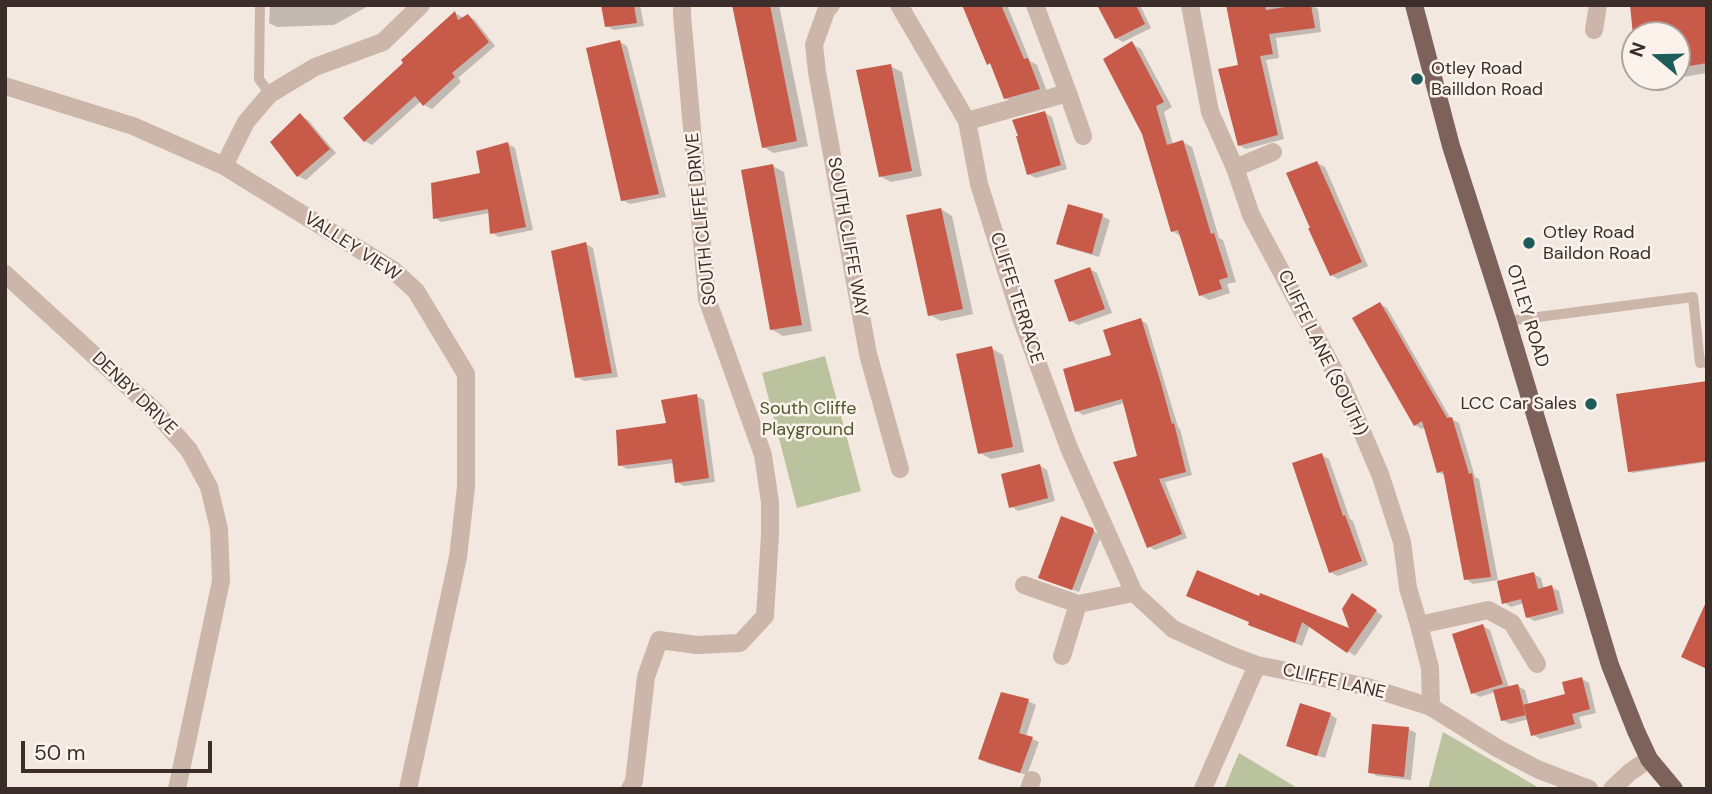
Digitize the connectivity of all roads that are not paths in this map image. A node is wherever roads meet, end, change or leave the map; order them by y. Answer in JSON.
{"nodes":[{"id":1,"x":260,"y":5,"type":"edge"},
{"id":2,"x":421,"y":5,"type":"edge"},
{"id":3,"x":682,"y":5,"type":"edge"},
{"id":4,"x":831,"y":5,"type":"edge"},
{"id":5,"x":899,"y":5,"type":"edge"},
{"id":6,"x":1035,"y":5,"type":"edge"},
{"id":7,"x":1190,"y":5,"type":"edge"},
{"id":8,"x":1414,"y":5,"type":"edge"},
{"id":9,"x":1598,"y":5,"type":"edge"},
{"id":10,"x":1594,"y":30,"type":"dead end"},
{"id":11,"x":5,"y":86,"type":"edge"},
{"id":12,"x":1068,"y":93,"type":"junction"},
{"id":13,"x":270,"y":94,"type":"junction"},
{"id":14,"x":967,"y":121,"type":"junction"},
{"id":15,"x":1083,"y":136,"type":"dead end"},
{"id":16,"x":1273,"y":152,"type":"dead end"},
{"id":17,"x":223,"y":166,"type":"junction"},
{"id":18,"x":1235,"y":168,"type":"junction"},
{"id":19,"x":5,"y":274,"type":"edge"},
{"id":20,"x":1507,"y":321,"type":"junction"},
{"id":21,"x":1707,"y":362,"type":"edge"},
{"id":22,"x":900,"y":469,"type":"dead end"},
{"id":23,"x":1024,"y":585,"type":"dead end"},
{"id":24,"x":1134,"y":593,"type":"junction"},
{"id":25,"x":1079,"y":604,"type":"junction"},
{"id":26,"x":1419,"y":625,"type":"junction"},
{"id":27,"x":1062,"y":656,"type":"dead end"},
{"id":28,"x":1536,"y":664,"type":"dead end"},
{"id":29,"x":1257,"y":665,"type":"junction"},
{"id":30,"x":1431,"y":707,"type":"junction"},
{"id":31,"x":1649,"y":759,"type":"junction"},
{"id":32,"x":177,"y":789,"type":"edge"},
{"id":33,"x":408,"y":789,"type":"edge"},
{"id":34,"x":630,"y":789,"type":"edge"},
{"id":35,"x":1203,"y":789,"type":"edge"},
{"id":36,"x":1589,"y":789,"type":"edge"},
{"id":37,"x":1612,"y":789,"type":"edge"},
{"id":38,"x":1674,"y":789,"type":"edge"}],
"edges":[{"from":1,"to":13,"type":"lane"},
{"from":2,"to":13,"type":"street"},
{"from":3,"to":34,"type":"street","name":"SOUTH CLIFFE DRIVE"},
{"from":4,"to":22,"type":"street","name":"SOUTH CLIFFE WAY"},
{"from":5,"to":14,"type":"street","name":"CLIFFE TERRACE"},
{"from":6,"to":12,"type":"street"},
{"from":7,"to":18,"type":"street","name":"CLIFFE LANE (SOUTH)"},
{"from":8,"to":20,"type":"main road","name":"OTLEY ROAD"},
{"from":9,"to":10,"type":"street"},
{"from":11,"to":17,"type":"street","name":"VALLEY VIEW"},
{"from":12,"to":14,"type":"street"},
{"from":12,"to":15,"type":"street"},
{"from":13,"to":17,"type":"street"},
{"from":14,"to":24,"type":"street","name":"CLIFFE TERRACE"},
{"from":16,"to":18,"type":"street"},
{"from":17,"to":33,"type":"street","name":"VALLEY VIEW"},
{"from":18,"to":26,"type":"street","name":"CLIFFE LANE (SOUTH)"},
{"from":19,"to":32,"type":"street","name":"DENBY DRIVE"},
{"from":20,"to":21,"type":"lane"},
{"from":20,"to":31,"type":"main road","name":"OTLEY ROAD"},
{"from":23,"to":25,"type":"street"},
{"from":24,"to":25,"type":"street"},
{"from":24,"to":29,"type":"street","name":"CLIFFE LANE"},
{"from":25,"to":27,"type":"street"},
{"from":26,"to":28,"type":"street"},
{"from":26,"to":30,"type":"street","name":"CLIFFE LANE (SOUTH)"},
{"from":29,"to":30,"type":"street","name":"CLIFFE LANE"},
{"from":29,"to":35,"type":"street"},
{"from":30,"to":36,"type":"street","name":"CLIFFE LANE"},
{"from":31,"to":37,"type":"street"},
{"from":31,"to":38,"type":"main road","name":"OTLEY ROAD"}]}
